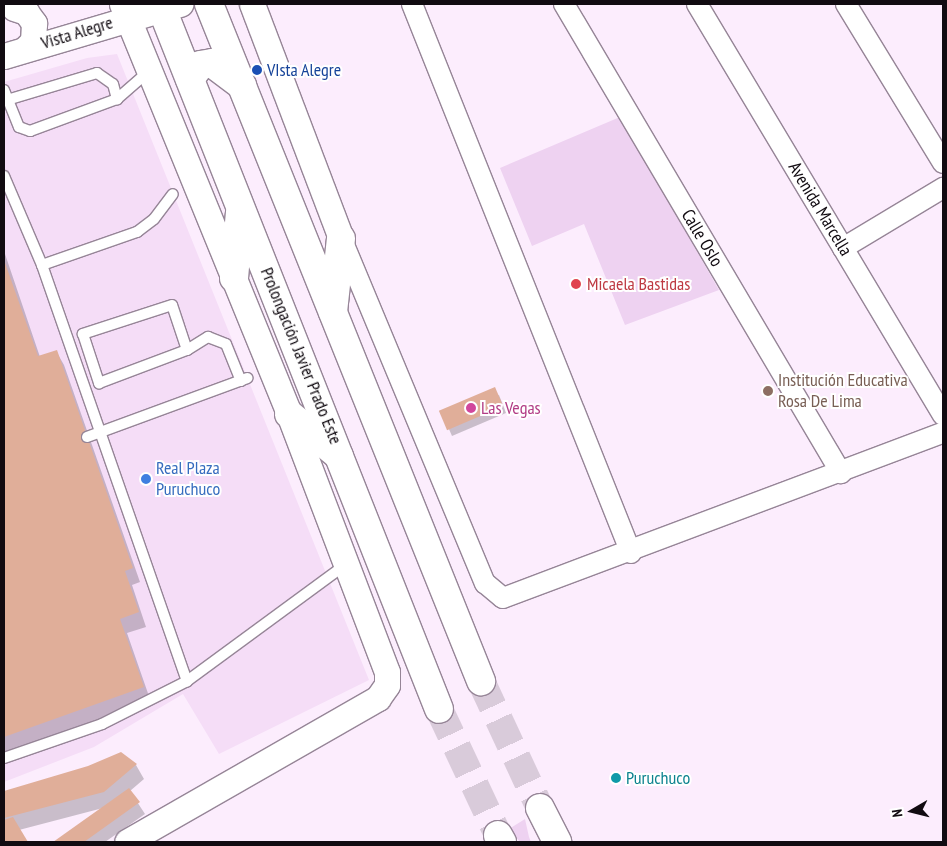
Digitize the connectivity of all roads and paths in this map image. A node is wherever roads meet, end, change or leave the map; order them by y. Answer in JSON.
{"nodes":[{"id":1,"x":209,"y":4,"type":"edge"},
{"id":2,"x":252,"y":4,"type":"edge"},
{"id":3,"x":412,"y":4,"type":"edge"},
{"id":4,"x":564,"y":4,"type":"edge"},
{"id":5,"x":697,"y":4,"type":"edge"},
{"id":6,"x":846,"y":4,"type":"edge"},
{"id":7,"x":167,"y":5,"type":"edge"},
{"id":8,"x":15,"y":8,"type":"edge"},
{"id":9,"x":125,"y":11,"type":"edge"},
{"id":10,"x":14,"y":52,"type":"edge"},
{"id":11,"x":149,"y":70,"type":"junction"},
{"id":12,"x":190,"y":79,"type":"junction"},
{"id":13,"x":243,"y":87,"type":"junction"},
{"id":14,"x":5,"y":95,"type":"edge"},
{"id":15,"x":117,"y":99,"type":"junction"},
{"id":16,"x":943,"y":163,"type":"edge"},
{"id":17,"x":4,"y":176,"type":"edge"},
{"id":18,"x":943,"y":188,"type":"edge"},
{"id":19,"x":7,"y":189,"type":"edge"},
{"id":20,"x":173,"y":194,"type":"dead end"},
{"id":21,"x":240,"y":205,"type":"junction"},
{"id":22,"x":341,"y":238,"type":"junction"},
{"id":23,"x":843,"y":248,"type":"junction"},
{"id":24,"x":42,"y":265,"type":"junction"},
{"id":25,"x":234,"y":278,"type":"junction"},
{"id":26,"x":333,"y":316,"type":"junction"},
{"id":27,"x":187,"y":350,"type":"junction"},
{"id":28,"x":289,"y":414,"type":"junction"},
{"id":29,"x":943,"y":415,"type":"edge"},
{"id":30,"x":100,"y":432,"type":"junction"},
{"id":31,"x":943,"y":433,"type":"edge"},
{"id":32,"x":87,"y":436,"type":"dead end"},
{"id":33,"x":342,"y":459,"type":"junction"},
{"id":34,"x":841,"y":473,"type":"junction"},
{"id":35,"x":630,"y":553,"type":"junction"},
{"id":36,"x":346,"y":564,"type":"junction"},
{"id":37,"x":187,"y":681,"type":"junction"},
{"id":38,"x":481,"y":681,"type":"tunnel mouth"},
{"id":39,"x":439,"y":709,"type":"tunnel mouth"},
{"id":40,"x":4,"y":758,"type":"edge"},
{"id":41,"x":540,"y":808,"type":"tunnel mouth"},
{"id":42,"x":127,"y":842,"type":"edge"},
{"id":43,"x":557,"y":842,"type":"edge"}],
"edges":[{"from":1,"to":13,"type":"main road"},
{"from":2,"to":22,"type":"street"},
{"from":3,"to":35,"type":"street"},
{"from":4,"to":34,"type":"street","name":"Calle Oslo"},
{"from":5,"to":23,"type":"street","name":"Avenida Marcella"},
{"from":6,"to":16,"type":"street"},
{"from":7,"to":9,"type":"street","name":"Vista Alegre"},
{"from":7,"to":12,"type":"main road","name":"Prolongación Javier Prado Este"},
{"from":8,"to":10,"type":"street"},
{"from":9,"to":10,"type":"street","name":"Vista Alegre"},
{"from":9,"to":11,"type":"street","name":"Prolongación Javier Prado Este"},
{"from":11,"to":15,"type":"lane"},
{"from":11,"to":25,"type":"street","name":"Prolongación Javier Prado Este"},
{"from":12,"to":13,"type":"main road"},
{"from":12,"to":21,"type":"main road","name":"Prolongación Javier Prado Este"},
{"from":13,"to":26,"type":"main road"},
{"from":14,"to":15,"type":"lane"},
{"from":14,"to":15,"type":"lane"},
{"from":17,"to":19,"type":"lane"},
{"from":18,"to":23,"type":"street"},
{"from":19,"to":24,"type":"lane"},
{"from":20,"to":24,"type":"lane"},
{"from":21,"to":25,"type":"main road"},
{"from":21,"to":33,"type":"main road","name":"Prolongación Javier Prado Este"},
{"from":22,"to":26,"type":"main road"},
{"from":22,"to":35,"type":"street"},
{"from":23,"to":29,"type":"street","name":"Avenida Marcella"},
{"from":24,"to":30,"type":"lane"},
{"from":25,"to":28,"type":"street","name":"Prolongación Javier Prado Este"},
{"from":26,"to":38,"type":"main road"},
{"from":27,"to":27,"type":"lane"},
{"from":27,"to":30,"type":"lane"},
{"from":28,"to":33,"type":"main road"},
{"from":28,"to":36,"type":"street","name":"Prolongación Javier Prado Este"},
{"from":30,"to":32,"type":"lane"},
{"from":30,"to":37,"type":"lane"},
{"from":31,"to":34,"type":"street"},
{"from":33,"to":39,"type":"main road","name":"Prolongación Javier Prado Este"},
{"from":34,"to":35,"type":"street"},
{"from":36,"to":37,"type":"lane"},
{"from":36,"to":42,"type":"street","name":"Prolongación Javier Prado Este"},
{"from":37,"to":40,"type":"lane"},
{"from":41,"to":43,"type":"main road"}]}
